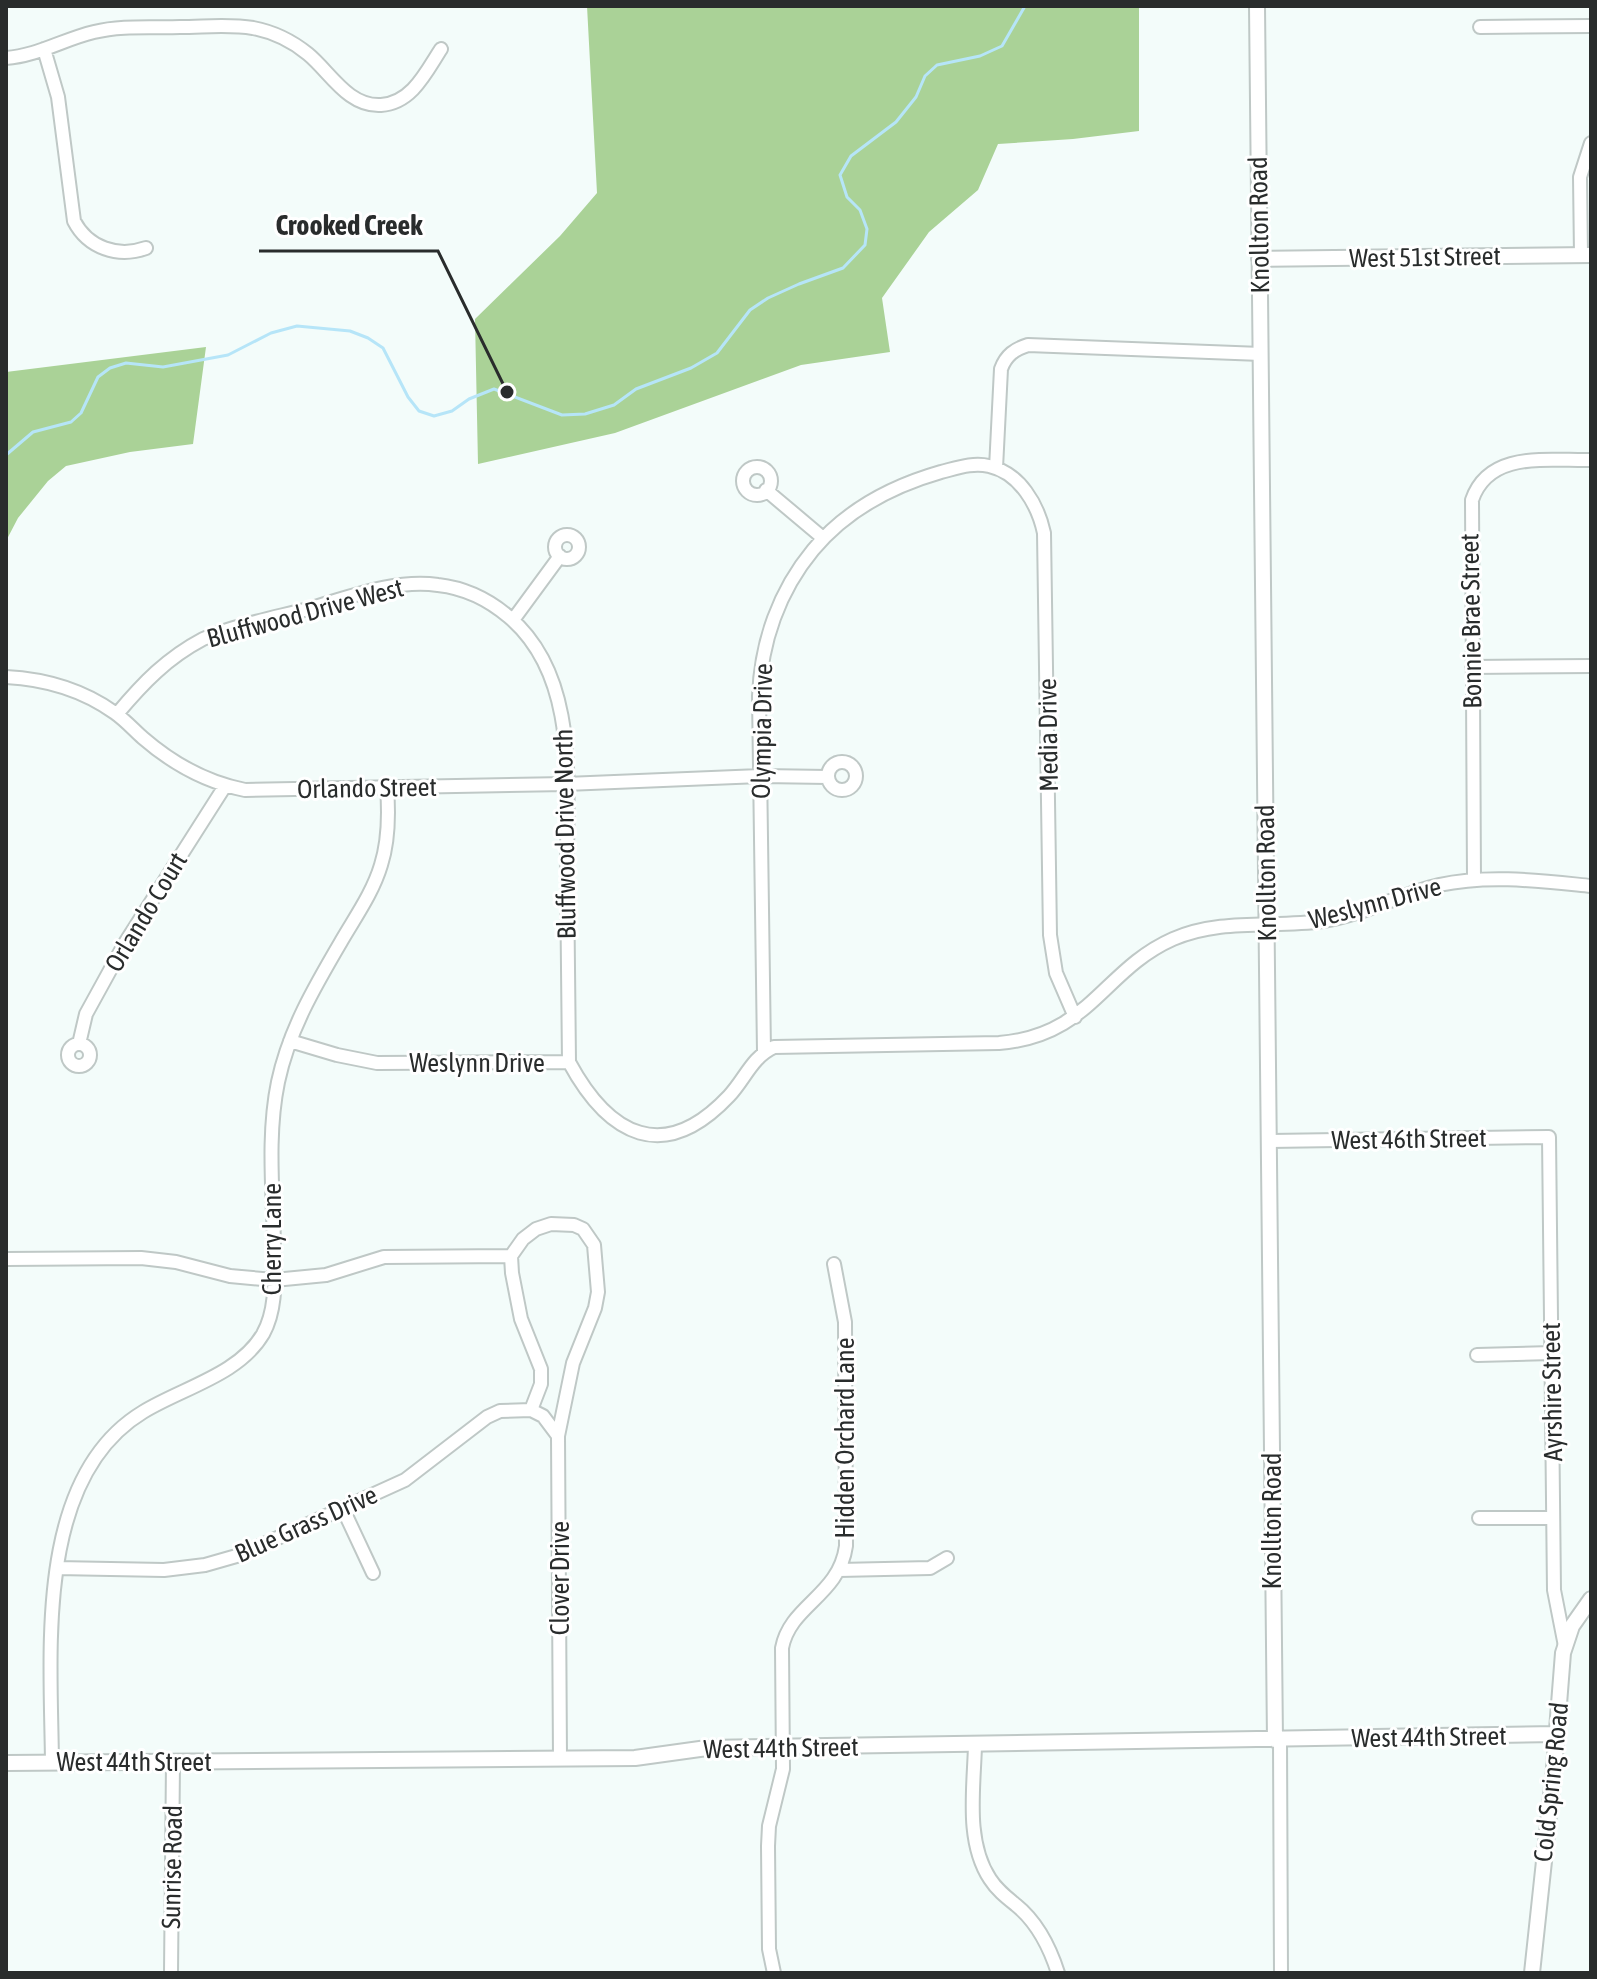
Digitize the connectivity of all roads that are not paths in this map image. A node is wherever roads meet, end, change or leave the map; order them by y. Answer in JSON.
{"nodes":[{"id":1,"x":1257,"y":6,"type":"edge"},
{"id":2,"x":1591,"y":26,"type":"edge"},
{"id":3,"x":1480,"y":27,"type":"dead end"},
{"id":4,"x":44,"y":49,"type":"junction"},
{"id":5,"x":441,"y":49,"type":"dead end"},
{"id":6,"x":6,"y":58,"type":"edge"},
{"id":7,"x":1591,"y":143,"type":"edge"},
{"id":8,"x":146,"y":248,"type":"dead end"},
{"id":9,"x":1586,"y":255,"type":"edge"},
{"id":10,"x":1259,"y":259,"type":"junction"},
{"id":11,"x":1261,"y":354,"type":"junction"},
{"id":12,"x":1591,"y":460,"type":"edge"},
{"id":13,"x":996,"y":468,"type":"junction"},
{"id":14,"x":766,"y":490,"type":"dead end"},
{"id":15,"x":823,"y":538,"type":"junction"},
{"id":16,"x":560,"y":556,"type":"dead end"},
{"id":17,"x":513,"y":620,"type":"junction"},
{"id":18,"x":1591,"y":666,"type":"edge"},
{"id":19,"x":1472,"y":667,"type":"junction"},
{"id":20,"x":6,"y":677,"type":"edge"},
{"id":21,"x":117,"y":714,"type":"junction"},
{"id":22,"x":760,"y":776,"type":"junction"},
{"id":23,"x":828,"y":777,"type":"dead end"},
{"id":24,"x":566,"y":784,"type":"junction"},
{"id":25,"x":225,"y":786,"type":"junction"},
{"id":26,"x":387,"y":788,"type":"junction"},
{"id":27,"x":1474,"y":880,"type":"junction"},
{"id":28,"x":1591,"y":886,"type":"edge"},
{"id":29,"x":1266,"y":926,"type":"junction"},
{"id":30,"x":1075,"y":1017,"type":"junction"},
{"id":31,"x":290,"y":1041,"type":"junction"},
{"id":32,"x":79,"y":1044,"type":"dead end"},
{"id":33,"x":764,"y":1052,"type":"junction"},
{"id":34,"x":569,"y":1062,"type":"junction"},
{"id":35,"x":1549,"y":1137,"type":"joint"},
{"id":36,"x":1268,"y":1141,"type":"junction"},
{"id":37,"x":511,"y":1256,"type":"junction"},
{"id":38,"x":6,"y":1259,"type":"edge"},
{"id":39,"x":834,"y":1264,"type":"dead end"},
{"id":40,"x":274,"y":1280,"type":"junction"},
{"id":41,"x":1552,"y":1353,"type":"junction"},
{"id":42,"x":1477,"y":1355,"type":"dead end"},
{"id":43,"x":531,"y":1410,"type":"junction"},
{"id":44,"x":558,"y":1436,"type":"junction"},
{"id":45,"x":343,"y":1509,"type":"junction"},
{"id":46,"x":1479,"y":1518,"type":"dead end"},
{"id":47,"x":1553,"y":1518,"type":"junction"},
{"id":48,"x":947,"y":1558,"type":"dead end"},
{"id":49,"x":57,"y":1568,"type":"junction"},
{"id":50,"x":839,"y":1570,"type":"junction"},
{"id":51,"x":373,"y":1573,"type":"dead end"},
{"id":52,"x":1591,"y":1599,"type":"edge"},
{"id":53,"x":1565,"y":1646,"type":"junction"},
{"id":54,"x":1557,"y":1734,"type":"junction"},
{"id":55,"x":1277,"y":1740,"type":"junction"},
{"id":56,"x":975,"y":1745,"type":"junction"},
{"id":57,"x":783,"y":1748,"type":"junction"},
{"id":58,"x":560,"y":1759,"type":"junction"},
{"id":59,"x":173,"y":1762,"type":"junction"},
{"id":60,"x":6,"y":1763,"type":"edge"},
{"id":61,"x":52,"y":1763,"type":"junction"},
{"id":62,"x":171,"y":1973,"type":"edge"},
{"id":63,"x":774,"y":1973,"type":"edge"},
{"id":64,"x":1058,"y":1973,"type":"edge"},
{"id":65,"x":1281,"y":1973,"type":"edge"},
{"id":66,"x":1532,"y":1973,"type":"edge"}],
"edges":[{"from":1,"to":10,"type":"street","name":"Knollton Road"},
{"from":2,"to":3,"type":"street"},
{"from":4,"to":5,"type":"street"},
{"from":4,"to":6,"type":"street"},
{"from":4,"to":8,"type":"street"},
{"from":7,"to":9,"type":"street"},
{"from":9,"to":10,"type":"street","name":"West 51st Street"},
{"from":10,"to":11,"type":"street","name":"Knollton Road"},
{"from":11,"to":13,"type":"street"},
{"from":11,"to":29,"type":"street","name":"Knollton Road"},
{"from":12,"to":19,"type":"street","name":"Bonnie Brae Street"},
{"from":13,"to":15,"type":"street","name":"Olympia Drive"},
{"from":13,"to":30,"type":"street","name":"Media Drive"},
{"from":14,"to":15,"type":"street"},
{"from":15,"to":22,"type":"street","name":"Olympia Drive"},
{"from":16,"to":17,"type":"street"},
{"from":17,"to":21,"type":"street","name":"Bluffwood Drive West"},
{"from":17,"to":24,"type":"street","name":"Bluffwood Drive North"},
{"from":18,"to":19,"type":"street"},
{"from":19,"to":27,"type":"street","name":"Bonnie Brae Street"},
{"from":20,"to":21,"type":"street","name":"Orlando Street"},
{"from":21,"to":25,"type":"street","name":"Orlando Street"},
{"from":22,"to":23,"type":"street","name":"Orlando Street"},
{"from":22,"to":24,"type":"street","name":"Orlando Street"},
{"from":22,"to":33,"type":"street","name":"Olympia Drive"},
{"from":24,"to":26,"type":"street","name":"Orlando Street"},
{"from":24,"to":34,"type":"street","name":"Bluffwood Drive North"},
{"from":25,"to":26,"type":"street","name":"Orlando Street"},
{"from":25,"to":32,"type":"street","name":"Orlando Court"},
{"from":26,"to":31,"type":"street","name":"Cherry Lane"},
{"from":27,"to":28,"type":"street","name":"Weslynn Drive"},
{"from":27,"to":29,"type":"street","name":"Weslynn Drive"},
{"from":29,"to":30,"type":"street","name":"Weslynn Drive"},
{"from":29,"to":36,"type":"street","name":"Knollton Road"},
{"from":30,"to":33,"type":"street","name":"Weslynn Drive"},
{"from":31,"to":34,"type":"street","name":"Weslynn Drive"},
{"from":31,"to":40,"type":"street","name":"Cherry Lane"},
{"from":33,"to":34,"type":"street","name":"Weslynn Drive"},
{"from":35,"to":36,"type":"street","name":"West 46th Street"},
{"from":35,"to":41,"type":"street","name":"Ayrshire Street"},
{"from":36,"to":55,"type":"street","name":"Knollton Road"},
{"from":37,"to":40,"type":"street"},
{"from":37,"to":43,"type":"street"},
{"from":37,"to":44,"type":"street","name":"Clover Drive"},
{"from":38,"to":40,"type":"street"},
{"from":39,"to":50,"type":"street","name":"Hidden Orchard Lane"},
{"from":40,"to":49,"type":"street","name":"Cherry Lane"},
{"from":41,"to":42,"type":"street"},
{"from":41,"to":47,"type":"street","name":"Ayrshire Street"},
{"from":43,"to":44,"type":"street"},
{"from":43,"to":45,"type":"street","name":"Blue Grass Drive"},
{"from":44,"to":58,"type":"street","name":"Clover Drive"},
{"from":45,"to":49,"type":"street","name":"Blue Grass Drive"},
{"from":45,"to":51,"type":"street"},
{"from":46,"to":47,"type":"street"},
{"from":47,"to":53,"type":"street","name":"Ayrshire Street"},
{"from":48,"to":50,"type":"street"},
{"from":49,"to":61,"type":"street","name":"Cherry Lane"},
{"from":50,"to":57,"type":"street","name":"Hidden Orchard Lane"},
{"from":52,"to":53,"type":"street","name":"Cold Spring Road"},
{"from":53,"to":54,"type":"street","name":"Cold Spring Road"},
{"from":54,"to":55,"type":"street","name":"West 44th Street"},
{"from":54,"to":66,"type":"street","name":"Cold Spring Road"},
{"from":55,"to":56,"type":"street","name":"West 44th Street"},
{"from":55,"to":65,"type":"street","name":"Knollton Road"},
{"from":56,"to":57,"type":"street","name":"West 44th Street"},
{"from":56,"to":64,"type":"street"},
{"from":57,"to":58,"type":"street","name":"West 44th Street"},
{"from":57,"to":63,"type":"street","name":"Hidden Orchard Lane"},
{"from":58,"to":59,"type":"street","name":"West 44th Street"},
{"from":59,"to":61,"type":"street","name":"West 44th Street"},
{"from":59,"to":62,"type":"street","name":"Sunrise Road"},
{"from":60,"to":61,"type":"street","name":"West 44th Street"}]}
